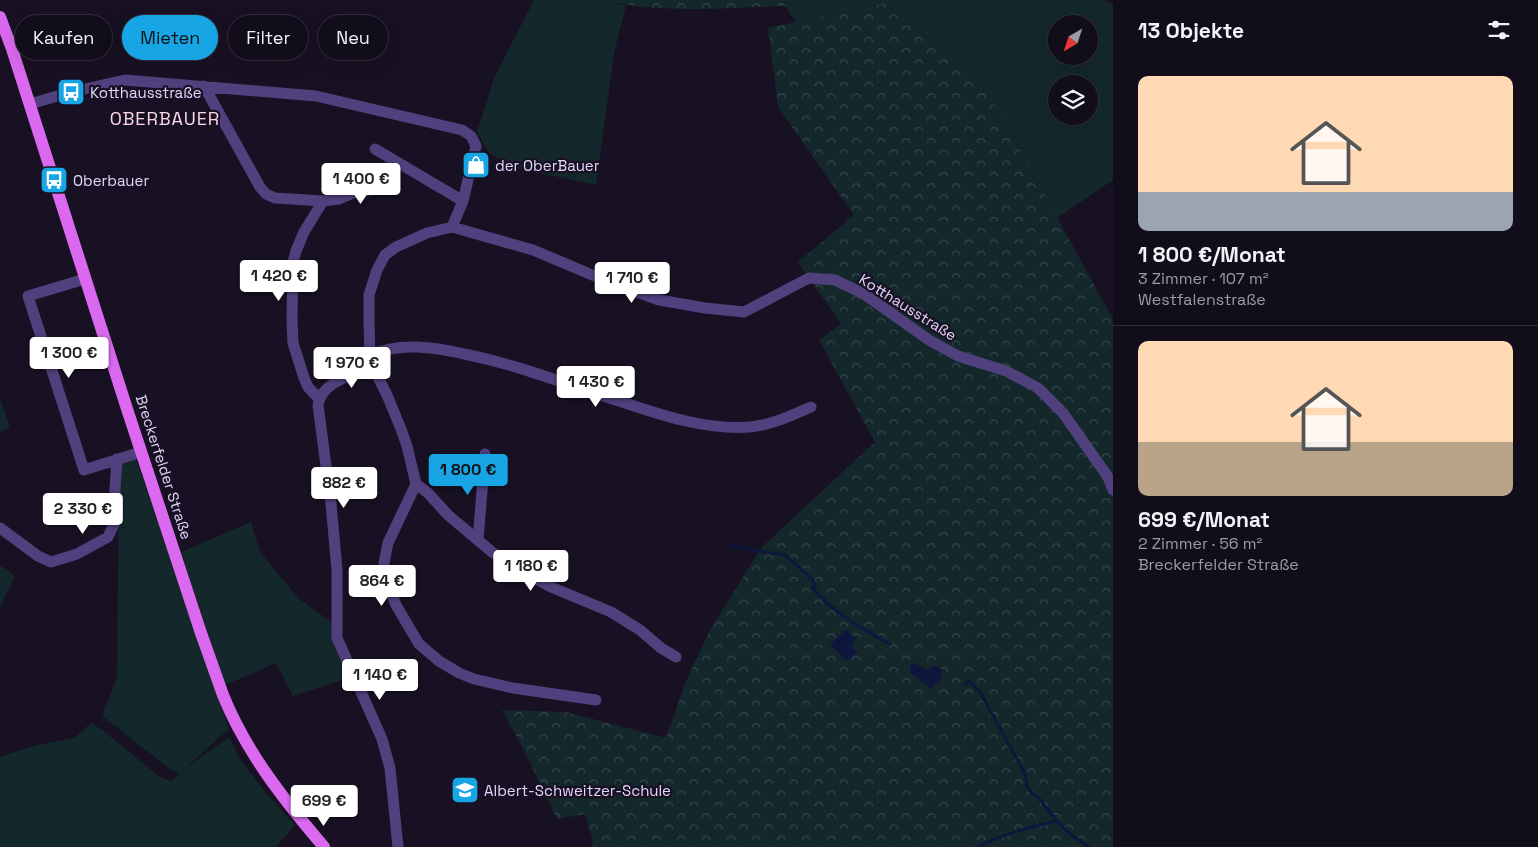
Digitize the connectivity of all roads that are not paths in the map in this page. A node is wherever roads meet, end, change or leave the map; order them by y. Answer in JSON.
{"nodes":[{"id":1,"x":0,"y":17,"type":"edge"},
{"id":2,"x":204,"y":86,"type":"junction"},
{"id":3,"x":30,"y":104,"type":"junction"},
{"id":4,"x":375,"y":148,"type":"dead end"},
{"id":5,"x":391,"y":186,"type":"dead end"},
{"id":6,"x":463,"y":201,"type":"junction"},
{"id":7,"x":323,"y":203,"type":"junction"},
{"id":8,"x":452,"y":227,"type":"junction"},
{"id":9,"x":85,"y":279,"type":"junction"},
{"id":10,"x":372,"y":361,"type":"junction"},
{"id":11,"x":319,"y":399,"type":"junction"},
{"id":12,"x":812,"y":407,"type":"dead end"},
{"id":13,"x":141,"y":452,"type":"junction"},
{"id":14,"x":485,"y":454,"type":"dead end"},
{"id":15,"x":117,"y":459,"type":"junction"},
{"id":16,"x":416,"y":484,"type":"junction"},
{"id":17,"x":1113,"y":490,"type":"edge"},
{"id":18,"x":0,"y":528,"type":"edge"},
{"id":19,"x":478,"y":540,"type":"junction"},
{"id":20,"x":676,"y":657,"type":"dead end"},
{"id":21,"x":596,"y":700,"type":"dead end"},
{"id":22,"x":324,"y":847,"type":"edge"},
{"id":23,"x":398,"y":847,"type":"edge"}],
"edges":[{"from":1,"to":3,"type":"main road","name":"Breckerfelder Straße"},
{"from":2,"to":3,"type":"street"},
{"from":2,"to":6,"type":"street"},
{"from":2,"to":7,"type":"street"},
{"from":3,"to":9,"type":"main road","name":"Breckerfelder Straße"},
{"from":4,"to":6,"type":"street"},
{"from":5,"to":7,"type":"street"},
{"from":6,"to":8,"type":"street"},
{"from":7,"to":11,"type":"street"},
{"from":8,"to":10,"type":"street"},
{"from":8,"to":17,"type":"street","name":"Kotthausstraße"},
{"from":9,"to":13,"type":"main road","name":"Breckerfelder Straße"},
{"from":9,"to":15,"type":"street"},
{"from":10,"to":11,"type":"street"},
{"from":10,"to":12,"type":"street"},
{"from":10,"to":16,"type":"street"},
{"from":11,"to":23,"type":"street"},
{"from":13,"to":15,"type":"street"},
{"from":13,"to":22,"type":"main road","name":"Breckerfelder Straße"},
{"from":14,"to":19,"type":"street"},
{"from":15,"to":18,"type":"street"},
{"from":16,"to":19,"type":"street"},
{"from":16,"to":21,"type":"street"},
{"from":19,"to":20,"type":"street"}]}
